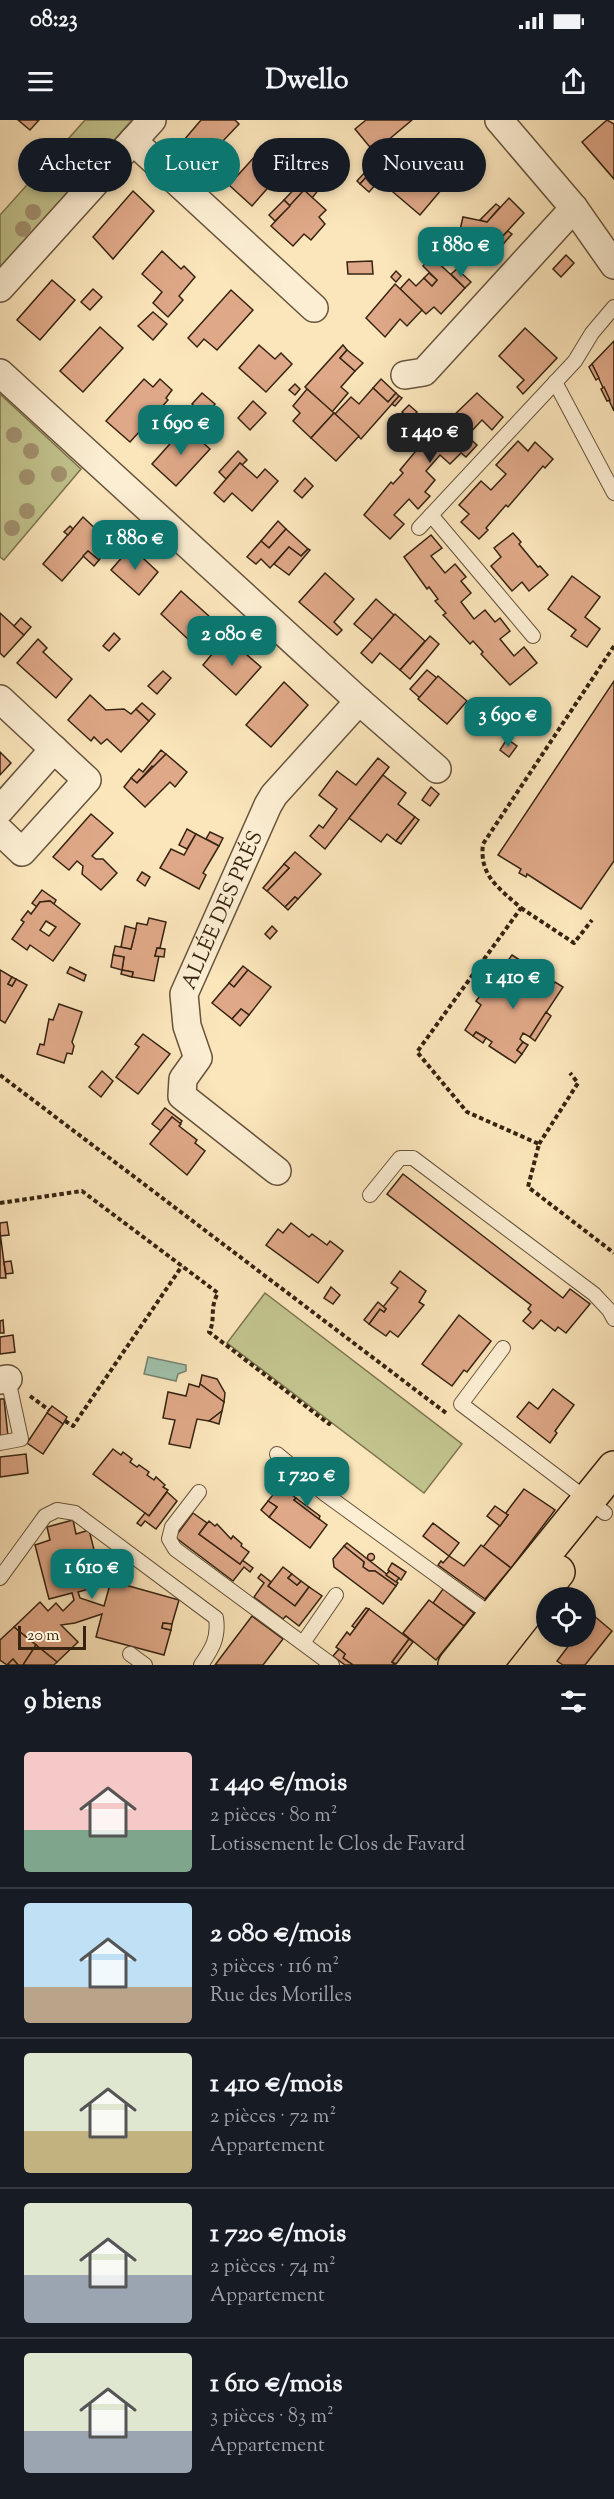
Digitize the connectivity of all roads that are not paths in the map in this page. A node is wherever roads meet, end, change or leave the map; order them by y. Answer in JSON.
{"nodes":[{"id":1,"x":152,"y":120,"type":"edge"},
{"id":2,"x":499,"y":120,"type":"edge"},
{"id":3,"x":133,"y":141,"type":"junction"},
{"id":4,"x":574,"y":208,"type":"junction"},
{"id":5,"x":614,"y":265,"type":"edge"},
{"id":6,"x":0,"y":288,"type":"edge"},
{"id":7,"x":614,"y":307,"type":"edge"},
{"id":8,"x":314,"y":308,"type":"dead end"},
{"id":9,"x":0,"y":373,"type":"edge"},
{"id":10,"x":405,"y":375,"type":"dead end"},
{"id":11,"x":555,"y":382,"type":"junction"},
{"id":12,"x":614,"y":493,"type":"edge"},
{"id":13,"x":431,"y":515,"type":"junction"},
{"id":14,"x":419,"y":528,"type":"dead end"},
{"id":15,"x":533,"y":636,"type":"dead end"},
{"id":16,"x":0,"y":699,"type":"edge"},
{"id":17,"x":359,"y":701,"type":"junction"},
{"id":18,"x":54,"y":749,"type":"junction"},
{"id":19,"x":437,"y":769,"type":"dead end"},
{"id":20,"x":0,"y":810,"type":"edge"},
{"id":21,"x":0,"y":831,"type":"edge"},
{"id":22,"x":277,"y":1171,"type":"dead end"},
{"id":23,"x":370,"y":1195,"type":"dead end"},
{"id":24,"x":614,"y":1319,"type":"edge"},
{"id":25,"x":503,"y":1348,"type":"dead end"},
{"id":26,"x":4,"y":1379,"type":"edge"},
{"id":27,"x":0,"y":1443,"type":"edge"},
{"id":28,"x":277,"y":1454,"type":"dead end"},
{"id":29,"x":614,"y":1468,"type":"edge"},
{"id":30,"x":199,"y":1492,"type":"dead end"},
{"id":31,"x":602,"y":1505,"type":"edge"},
{"id":32,"x":0,"y":1578,"type":"edge"},
{"id":33,"x":336,"y":1595,"type":"dead end"},
{"id":34,"x":303,"y":1643,"type":"junction"},
{"id":35,"x":497,"y":1645,"type":"edge"},
{"id":36,"x":130,"y":1654,"type":"dead end"},
{"id":37,"x":145,"y":1665,"type":"edge"},
{"id":38,"x":201,"y":1665,"type":"edge"},
{"id":39,"x":332,"y":1665,"type":"edge"},
{"id":40,"x":455,"y":1665,"type":"edge"}],
"edges":[{"from":1,"to":3,"type":"street"},
{"from":2,"to":4,"type":"street"},
{"from":3,"to":6,"type":"street"},
{"from":3,"to":8,"type":"street"},
{"from":4,"to":5,"type":"street"},
{"from":4,"to":10,"type":"street"},
{"from":7,"to":11,"type":"lane"},
{"from":9,"to":17,"type":"street"},
{"from":11,"to":12,"type":"lane"},
{"from":11,"to":13,"type":"lane"},
{"from":13,"to":14,"type":"lane"},
{"from":13,"to":15,"type":"lane"},
{"from":16,"to":18,"type":"street"},
{"from":17,"to":19,"type":"street"},
{"from":17,"to":22,"type":"street","name":"ALLÉE DES PRÉS"},
{"from":18,"to":20,"type":"street"},
{"from":18,"to":21,"type":"street"},
{"from":23,"to":24,"type":"lane"},
{"from":25,"to":31,"type":"lane"},
{"from":26,"to":27,"type":"lane"},
{"from":28,"to":35,"type":"lane"},
{"from":29,"to":31,"type":"main road"},
{"from":30,"to":34,"type":"lane"},
{"from":31,"to":35,"type":"main road"},
{"from":32,"to":38,"type":"lane"},
{"from":33,"to":34,"type":"lane"},
{"from":34,"to":39,"type":"lane"},
{"from":35,"to":40,"type":"main road"},
{"from":36,"to":37,"type":"lane"}]}
